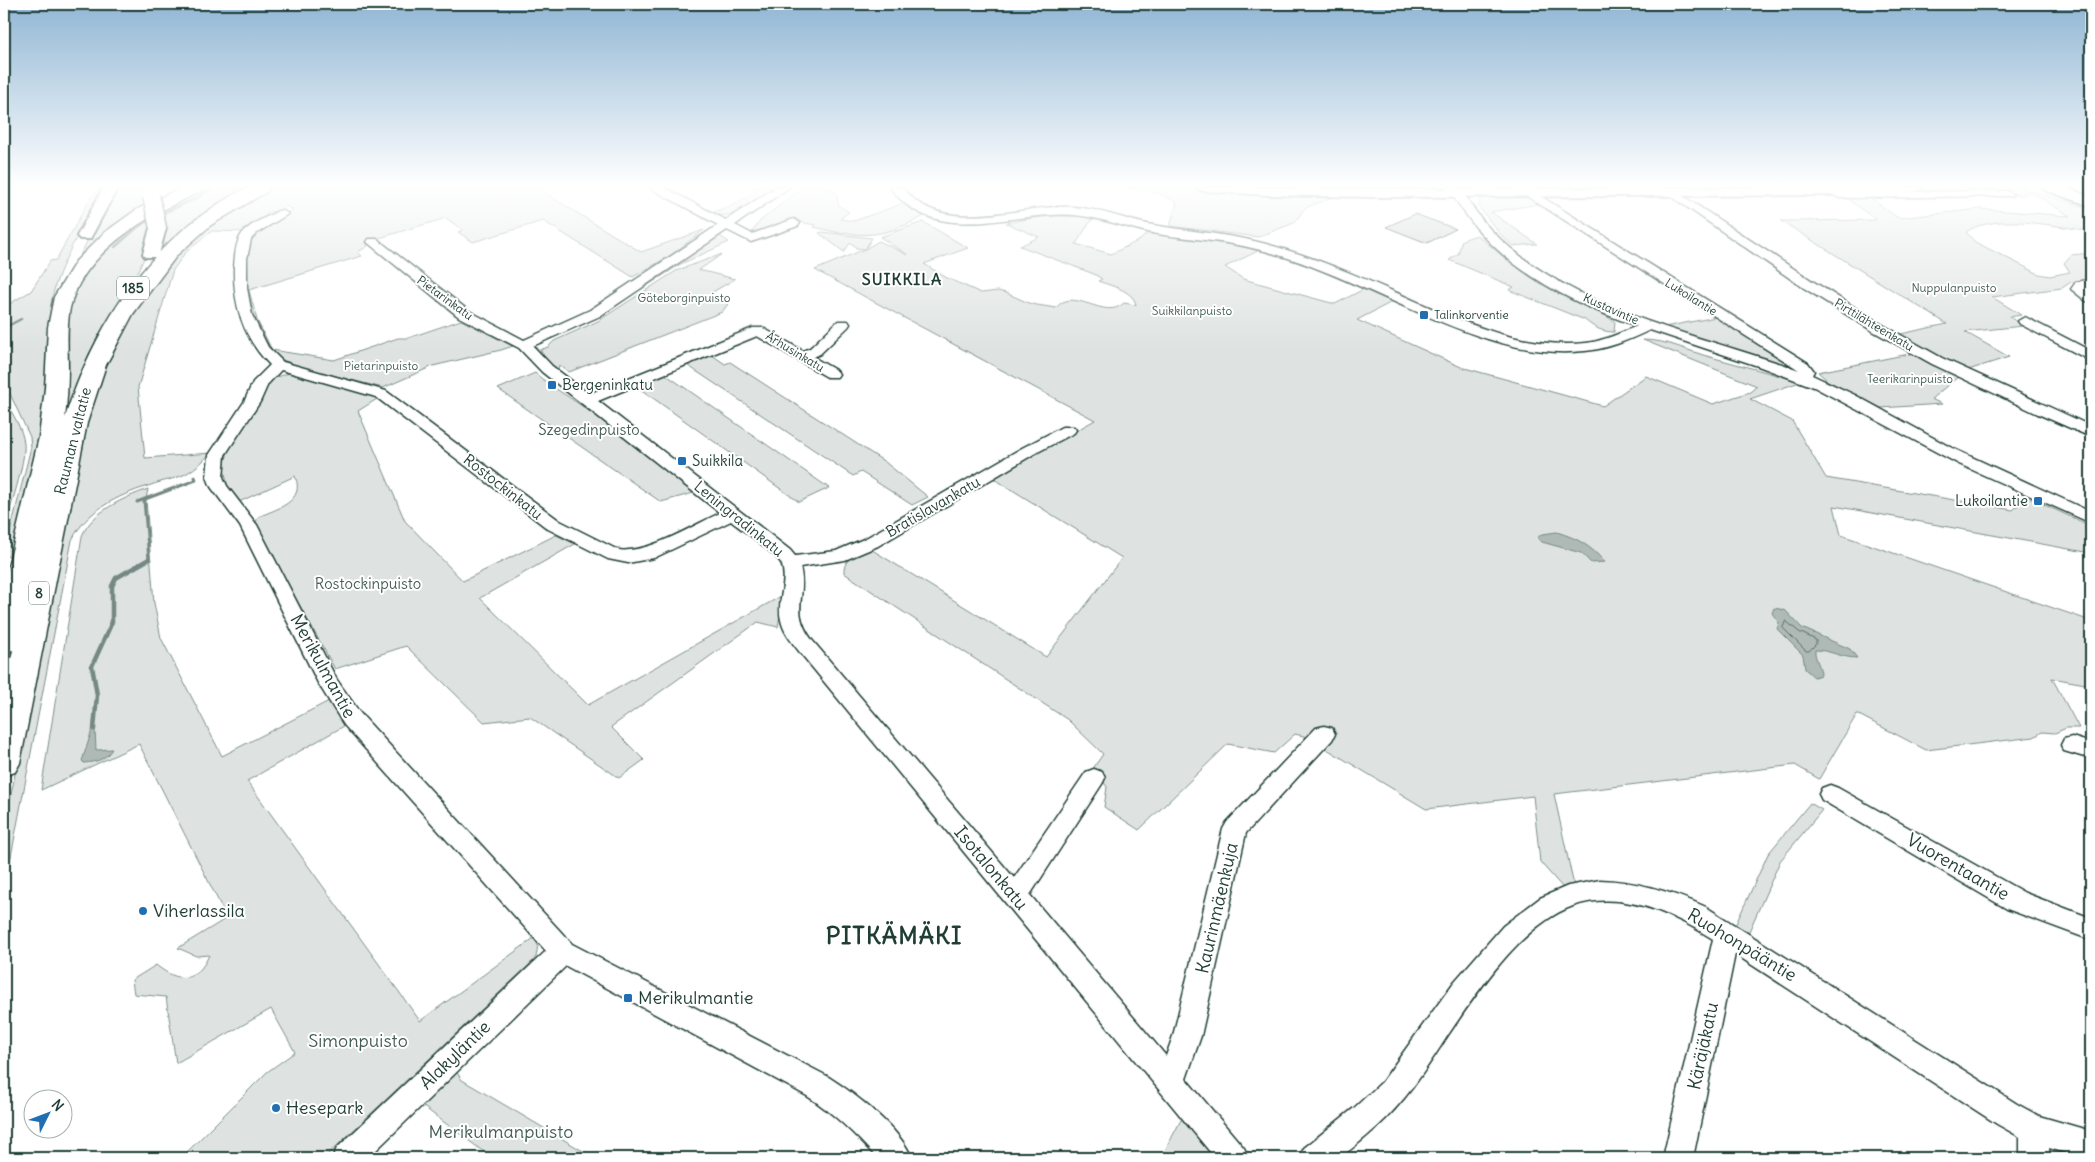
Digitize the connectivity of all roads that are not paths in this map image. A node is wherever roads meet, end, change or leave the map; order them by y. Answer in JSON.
{"nodes":[{"id":1,"x":83,"y":241,"type":"edge"},
{"id":2,"x":106,"y":241,"type":"edge"},
{"id":3,"x":154,"y":241,"type":"edge"},
{"id":4,"x":181,"y":241,"type":"edge"},
{"id":5,"x":244,"y":241,"type":"edge"},
{"id":6,"x":703,"y":241,"type":"edge"},
{"id":7,"x":1239,"y":241,"type":"edge"},
{"id":8,"x":1496,"y":241,"type":"edge"},
{"id":9,"x":1603,"y":241,"type":"edge"},
{"id":10,"x":1745,"y":241,"type":"edge"},
{"id":11,"x":363,"y":252,"type":"dead end"},
{"id":12,"x":151,"y":254,"type":"joint"},
{"id":13,"x":2091,"y":283,"type":"edge"},
{"id":14,"x":63,"y":298,"type":"junction"},
{"id":15,"x":2091,"y":298,"type":"edge"},
{"id":16,"x":2025,"y":321,"type":"dead end"},
{"id":17,"x":116,"y":323,"type":"junction"},
{"id":18,"x":843,"y":324,"type":"dead end"},
{"id":19,"x":1648,"y":326,"type":"junction"},
{"id":20,"x":524,"y":345,"type":"junction"},
{"id":21,"x":802,"y":357,"type":"junction"},
{"id":22,"x":2091,"y":357,"type":"edge"},
{"id":23,"x":278,"y":365,"type":"junction"},
{"id":24,"x":832,"y":374,"type":"dead end"},
{"id":25,"x":1804,"y":377,"type":"junction"},
{"id":26,"x":588,"y":400,"type":"junction"},
{"id":27,"x":1068,"y":430,"type":"dead end"},
{"id":28,"x":2091,"y":432,"type":"edge"},
{"id":29,"x":734,"y":513,"type":"junction"},
{"id":30,"x":2091,"y":518,"type":"edge"},
{"id":31,"x":791,"y":562,"type":"junction"},
{"id":32,"x":4,"y":642,"type":"edge"},
{"id":33,"x":1324,"y":734,"type":"dead end"},
{"id":34,"x":4,"y":763,"type":"edge"},
{"id":35,"x":1094,"y":778,"type":"dead end"},
{"id":36,"x":1830,"y":794,"type":"dead end"},
{"id":37,"x":1014,"y":897,"type":"junction"},
{"id":38,"x":2091,"y":929,"type":"edge"},
{"id":39,"x":1727,"y":933,"type":"junction"},
{"id":40,"x":563,"y":952,"type":"junction"},
{"id":41,"x":1170,"y":1083,"type":"junction"},
{"id":42,"x":2034,"y":1129,"type":"junction"},
{"id":43,"x":2091,"y":1146,"type":"edge"},
{"id":44,"x":347,"y":1158,"type":"edge"},
{"id":45,"x":897,"y":1158,"type":"edge"},
{"id":46,"x":1234,"y":1158,"type":"edge"},
{"id":47,"x":1314,"y":1158,"type":"edge"},
{"id":48,"x":1678,"y":1158,"type":"edge"},
{"id":49,"x":2035,"y":1158,"type":"edge"}],
"edges":[{"from":1,"to":14,"type":"highway"},
{"from":2,"to":14,"type":"highway","name":"Rauman valtatie","number":"8"},
{"from":3,"to":12,"type":"main road","number":"185","bridge":true},
{"from":4,"to":17,"type":"highway","name":"Rauman valtatie","number":"8"},
{"from":5,"to":23,"type":"street"},
{"from":6,"to":20,"type":"street"},
{"from":7,"to":19,"type":"street"},
{"from":8,"to":19,"type":"street","name":"Kustavintie"},
{"from":9,"to":25,"type":"street","name":"Lukoilantie"},
{"from":10,"to":28,"type":"street","name":"Pirttilähteenkatu"},
{"from":11,"to":20,"type":"street","name":"Pietarinkatu"},
{"from":12,"to":17,"type":"highway","number":"185"},
{"from":13,"to":15,"type":"street"},
{"from":14,"to":32,"type":"highway","name":"Rauman valtatie","number":"8"},
{"from":16,"to":22,"type":"street"},
{"from":17,"to":34,"type":"highway","name":"Rauman valtatie","number":"8"},
{"from":18,"to":21,"type":"street"},
{"from":19,"to":25,"type":"street","name":"Kustavintie"},
{"from":20,"to":26,"type":"street","name":"Leningradinkatu"},
{"from":21,"to":24,"type":"street","name":"Århusinkatu"},
{"from":21,"to":26,"type":"street","name":"Århusinkatu"},
{"from":23,"to":29,"type":"street","name":"Rostockinkatu"},
{"from":23,"to":40,"type":"street","name":"Merikulmantie"},
{"from":25,"to":30,"type":"street"},
{"from":26,"to":29,"type":"street","name":"Leningradinkatu"},
{"from":27,"to":31,"type":"street","name":"Bratislavankatu"},
{"from":29,"to":31,"type":"street","name":"Leningradinkatu"},
{"from":31,"to":37,"type":"street","name":"Isotalonkatu"},
{"from":33,"to":41,"type":"street","name":"Kaurinmäenkuja"},
{"from":35,"to":37,"type":"street"},
{"from":36,"to":38,"type":"street","name":"Vuorentaantie"},
{"from":37,"to":41,"type":"street","name":"Isotalonkatu"},
{"from":39,"to":42,"type":"street","name":"Ruohonpääntie"},
{"from":39,"to":47,"type":"street","name":"Ruohonpääntie"},
{"from":39,"to":48,"type":"street","name":"Käräjäkatu"},
{"from":40,"to":44,"type":"street","name":"Alakyläntie"},
{"from":40,"to":45,"type":"street","name":"Merikulmantie"},
{"from":41,"to":46,"type":"street","name":"Isotalonkatu"},
{"from":42,"to":43,"type":"street","name":"Ruohonpääntie"},
{"from":42,"to":49,"type":"street"}]}
